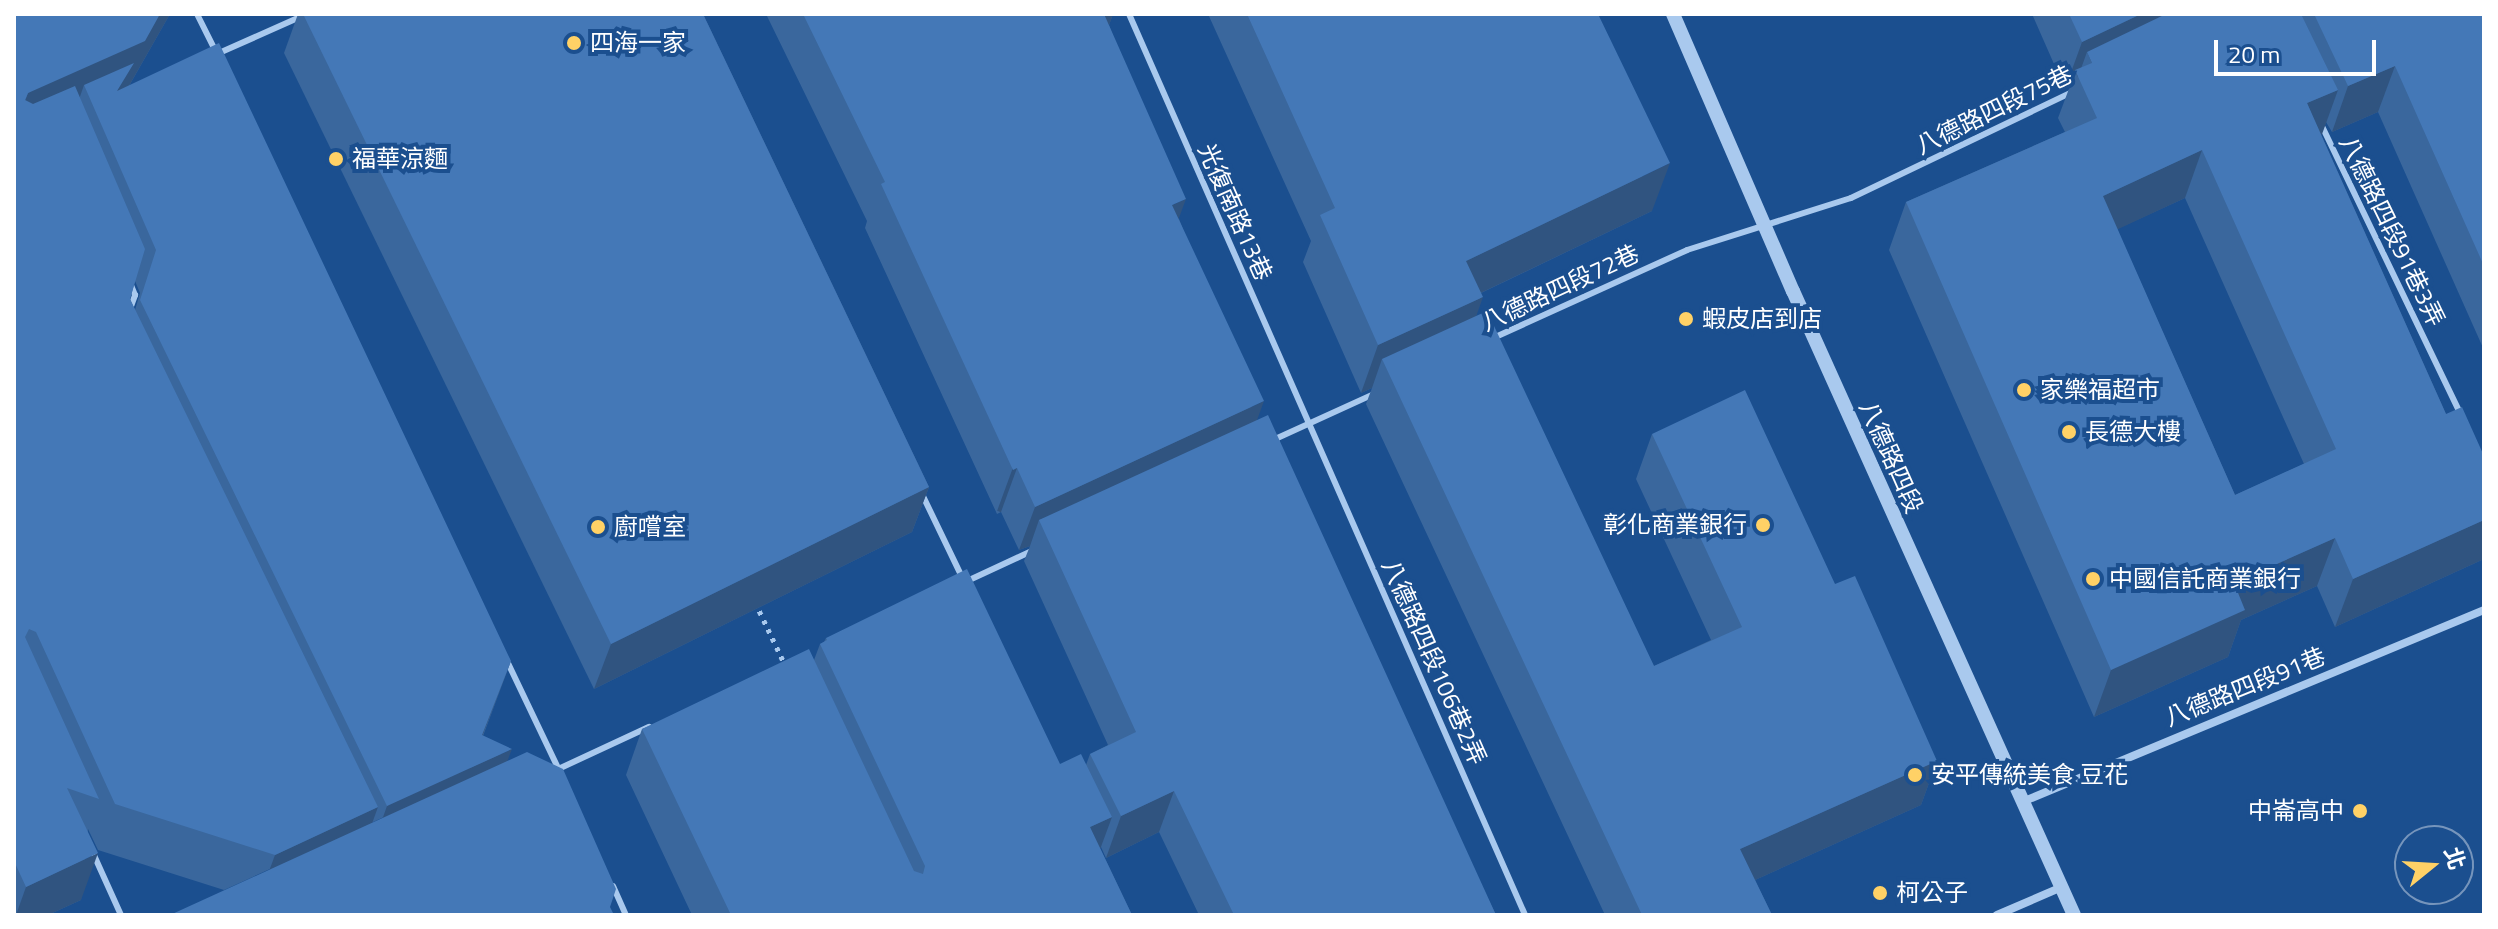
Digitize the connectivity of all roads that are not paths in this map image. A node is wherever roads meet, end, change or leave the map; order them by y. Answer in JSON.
{"nodes":[{"id":1,"x":197,"y":14,"type":"edge"},
{"id":2,"x":307,"y":14,"type":"edge"},
{"id":3,"x":1129,"y":14,"type":"edge"},
{"id":4,"x":1673,"y":14,"type":"edge"},
{"id":5,"x":217,"y":54,"type":"junction"},
{"id":6,"x":203,"y":61,"type":"edge"},
{"id":7,"x":224,"y":69,"type":"edge"},
{"id":8,"x":2079,"y":89,"type":"edge"},
{"id":9,"x":2315,"y":112,"type":"edge"},
{"id":10,"x":1764,"y":224,"type":"junction"},
{"id":11,"x":128,"y":280,"type":"edge"},
{"id":12,"x":126,"y":319,"type":"edge"},
{"id":13,"x":1479,"y":345,"type":"edge"},
{"id":14,"x":1380,"y":391,"type":"edge"},
{"id":15,"x":2464,"y":421,"type":"edge"},
{"id":16,"x":1309,"y":424,"type":"junction"},
{"id":17,"x":1266,"y":443,"type":"edge"},
{"id":18,"x":917,"y":483,"type":"edge"},
{"id":19,"x":1036,"y":549,"type":"edge"},
{"id":20,"x":965,"y":582,"type":"junction"},
{"id":21,"x":951,"y":588,"type":"edge"},
{"id":22,"x":972,"y":596,"type":"edge"},
{"id":23,"x":2484,"y":610,"type":"edge"},
{"id":24,"x":504,"y":655,"type":"edge"},
{"id":25,"x":657,"y":724,"type":"edge"},
{"id":26,"x":558,"y":769,"type":"junction"},
{"id":27,"x":544,"y":776,"type":"edge"},
{"id":28,"x":564,"y":783,"type":"edge"},
{"id":29,"x":2022,"y":802,"type":"junction"},
{"id":30,"x":90,"y":846,"type":"edge"},
{"id":31,"x":608,"y":875,"type":"edge"},
{"id":32,"x":2062,"y":887,"type":"junction"},
{"id":33,"x":121,"y":915,"type":"edge"},
{"id":34,"x":626,"y":915,"type":"edge"},
{"id":35,"x":1525,"y":915,"type":"edge"},
{"id":36,"x":1997,"y":915,"type":"edge"},
{"id":37,"x":2074,"y":915,"type":"edge"}],
"edges":[{"from":1,"to":5,"type":"lane"},
{"from":2,"to":5,"type":"lane"},
{"from":3,"to":16,"type":"lane","name":"光復南路13巷"},
{"from":4,"to":10,"type":"street","name":"八德路四段"},
{"from":5,"to":6,"type":"lane"},
{"from":5,"to":7,"type":"lane"},
{"from":8,"to":10,"type":"lane","name":"八德路四段75巷"},
{"from":9,"to":15,"type":"lane","name":"八德路四段91巷3弄"},
{"from":10,"to":13,"type":"lane","name":"八德路四段72巷"},
{"from":10,"to":29,"type":"street","name":"八德路四段"},
{"from":11,"to":12,"type":"lane"},
{"from":14,"to":16,"type":"lane"},
{"from":16,"to":17,"type":"lane"},
{"from":16,"to":35,"type":"lane","name":"八德路四段106巷2弄"},
{"from":18,"to":20,"type":"lane"},
{"from":19,"to":20,"type":"lane"},
{"from":20,"to":21,"type":"lane"},
{"from":20,"to":22,"type":"lane"},
{"from":23,"to":29,"type":"street","name":"八德路四段91巷"},
{"from":24,"to":26,"type":"lane"},
{"from":25,"to":26,"type":"lane"},
{"from":26,"to":27,"type":"lane"},
{"from":26,"to":28,"type":"lane"},
{"from":29,"to":32,"type":"street","name":"八德路四段"},
{"from":30,"to":33,"type":"lane"},
{"from":31,"to":34,"type":"lane"},
{"from":32,"to":36,"type":"street"},
{"from":32,"to":37,"type":"street","name":"八德路四段"}]}
